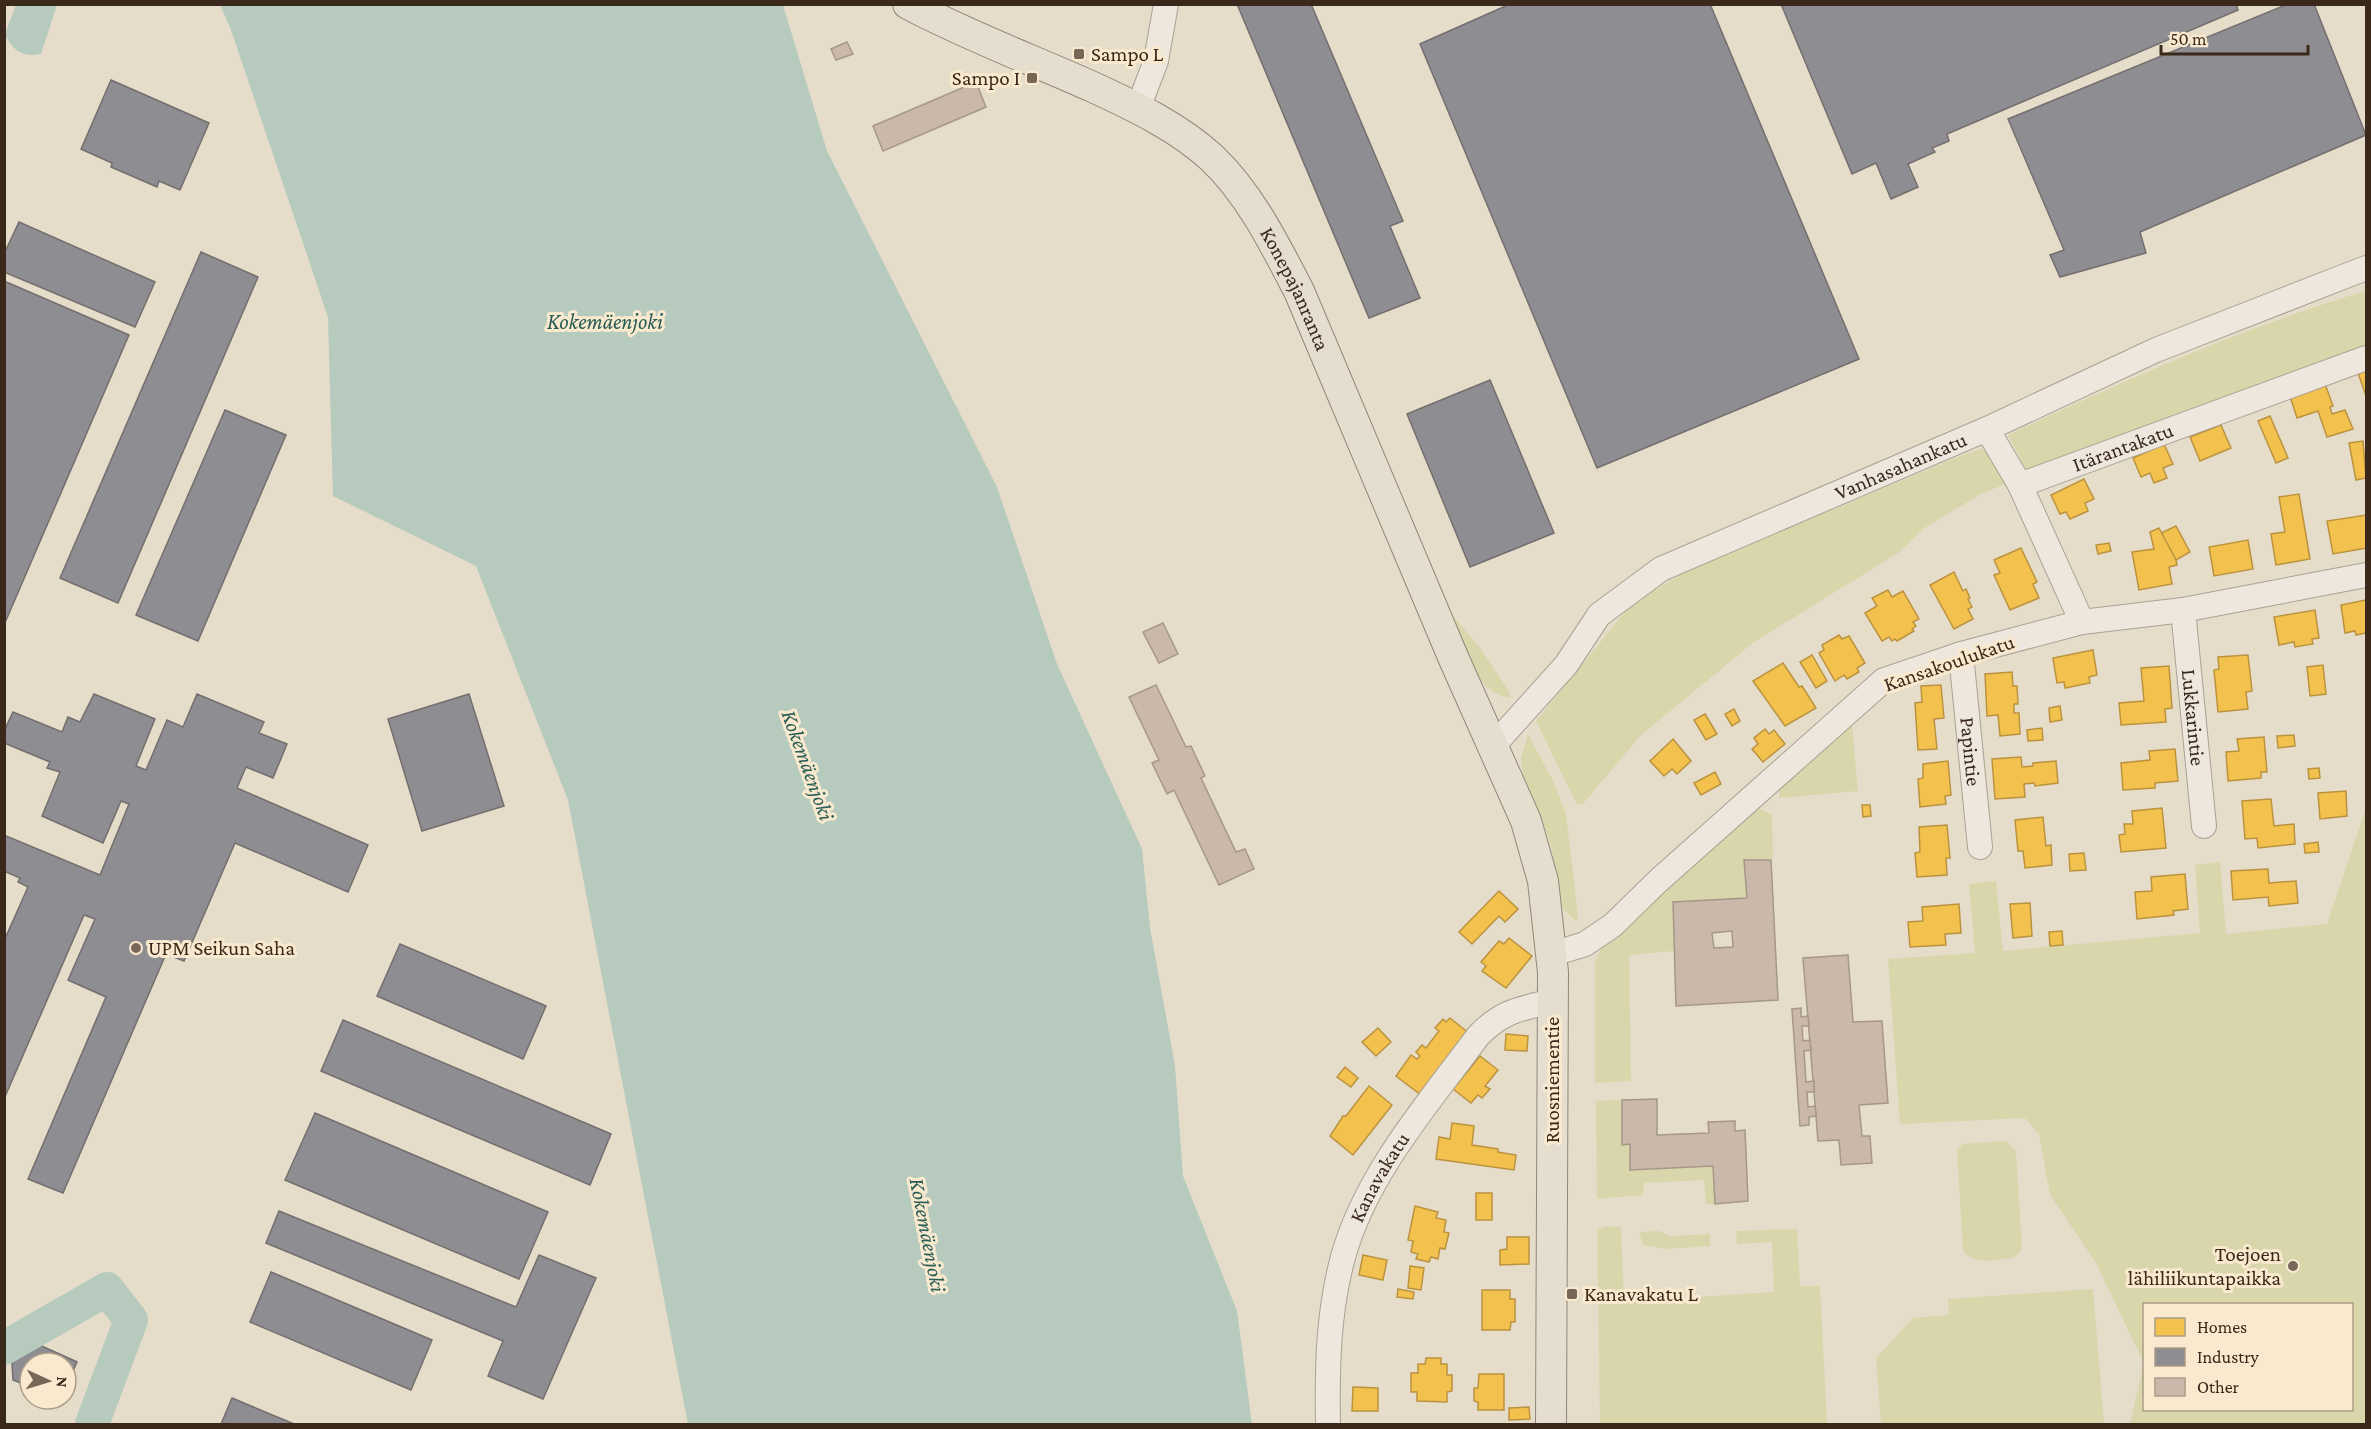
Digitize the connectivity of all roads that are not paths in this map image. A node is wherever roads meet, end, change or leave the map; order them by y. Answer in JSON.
{"nodes":[{"id":1,"x":908,"y":4,"type":"edge"},
{"id":2,"x":1166,"y":4,"type":"edge"},
{"id":3,"x":1138,"y":108,"type":"junction"},
{"id":4,"x":2367,"y":268,"type":"edge"},
{"id":5,"x":2367,"y":358,"type":"edge"},
{"id":6,"x":1987,"y":429,"type":"junction"},
{"id":7,"x":2020,"y":485,"type":"junction"},
{"id":8,"x":2367,"y":575,"type":"edge"},
{"id":9,"x":2183,"y":610,"type":"junction"},
{"id":10,"x":2082,"y":622,"type":"junction"},
{"id":11,"x":1961,"y":654,"type":"junction"},
{"id":12,"x":1492,"y":746,"type":"junction"},
{"id":13,"x":2205,"y":826,"type":"dead end"},
{"id":14,"x":1980,"y":847,"type":"dead end"},
{"id":15,"x":1553,"y":954,"type":"junction"},
{"id":16,"x":1553,"y":1001,"type":"junction"},
{"id":17,"x":1328,"y":1425,"type":"edge"},
{"id":18,"x":1551,"y":1425,"type":"edge"}],
"edges":[{"from":1,"to":3,"type":"main road","name":"Konepajanranta"},
{"from":2,"to":3,"type":"street"},
{"from":3,"to":12,"type":"main road","name":"Konepajanranta"},
{"from":4,"to":6,"type":"street","name":"Vanhasahankatu"},
{"from":5,"to":7,"type":"street","name":"Itärantakatu"},
{"from":6,"to":7,"type":"street"},
{"from":6,"to":12,"type":"street","name":"Vanhasahankatu"},
{"from":7,"to":10,"type":"street"},
{"from":8,"to":9,"type":"street","name":"Kansakoulukatu"},
{"from":9,"to":10,"type":"street","name":"Kansakoulukatu"},
{"from":9,"to":13,"type":"street","name":"Lukkarintie"},
{"from":10,"to":11,"type":"street","name":"Kansakoulukatu"},
{"from":11,"to":14,"type":"street","name":"Papintie"},
{"from":11,"to":15,"type":"street","name":"Kansakoulukatu"},
{"from":12,"to":15,"type":"main road","name":"Ruosniementie"},
{"from":15,"to":16,"type":"main road","name":"Ruosniementie"},
{"from":16,"to":17,"type":"street","name":"Kanavakatu"},
{"from":16,"to":18,"type":"main road","name":"Ruosniementie"}]}
